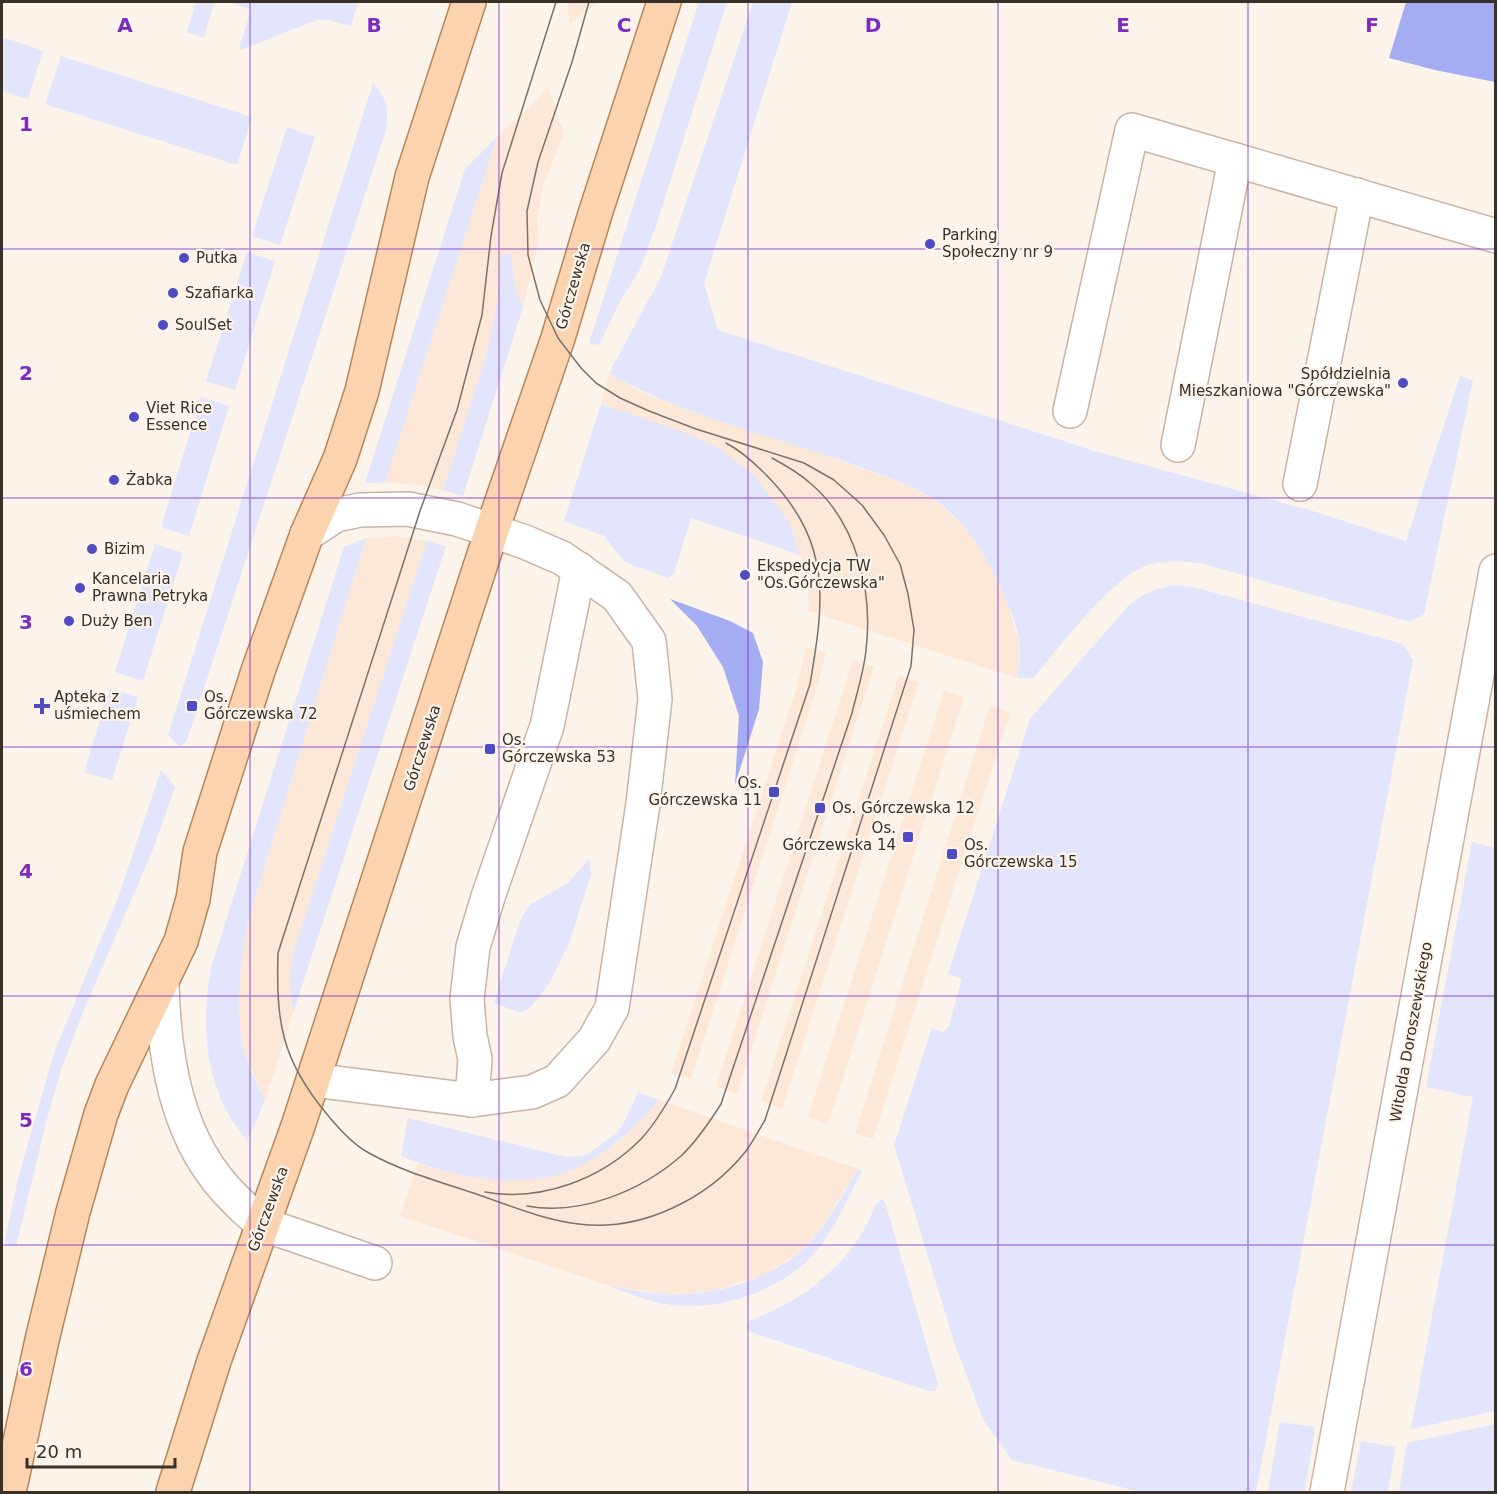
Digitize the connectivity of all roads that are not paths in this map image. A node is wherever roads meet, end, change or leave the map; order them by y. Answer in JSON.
{"nodes":[{"id":1,"x":469,"y":2,"type":"edge"},
{"id":2,"x":664,"y":2,"type":"edge"},
{"id":3,"x":1235,"y":160,"type":"junction"},
{"id":4,"x":1357,"y":195,"type":"junction"},
{"id":5,"x":1496,"y":236,"type":"edge"},
{"id":6,"x":1070,"y":411,"type":"dead end"},
{"id":7,"x":1178,"y":445,"type":"dead end"},
{"id":8,"x":1300,"y":484,"type":"dead end"},
{"id":9,"x":492,"y":530,"type":"junction"},
{"id":10,"x":308,"y":534,"type":"junction"},
{"id":11,"x":579,"y":569,"type":"junction"},
{"id":12,"x":1496,"y":571,"type":"edge"},
{"id":13,"x":162,"y":983,"type":"junction"},
{"id":14,"x":313,"y":1080,"type":"junction"},
{"id":15,"x":472,"y":1100,"type":"junction"},
{"id":16,"x":262,"y":1223,"type":"junction"},
{"id":17,"x":375,"y":1263,"type":"dead end"},
{"id":18,"x":9,"y":1492,"type":"edge"},
{"id":19,"x":172,"y":1492,"type":"edge"},
{"id":20,"x":1327,"y":1492,"type":"edge"}],
"edges":[{"from":1,"to":10,"type":"main road"},
{"from":2,"to":9,"type":"main road","name":"Górczewska"},
{"from":3,"to":4,"type":"street"},
{"from":3,"to":6,"type":"street"},
{"from":3,"to":7,"type":"street"},
{"from":4,"to":5,"type":"street"},
{"from":4,"to":8,"type":"street"},
{"from":9,"to":10,"type":"street"},
{"from":9,"to":11,"type":"street"},
{"from":9,"to":14,"type":"main road","name":"Górczewska"},
{"from":10,"to":13,"type":"main road"},
{"from":11,"to":15,"type":"street"},
{"from":11,"to":15,"type":"street"},
{"from":12,"to":20,"type":"street","name":"Witolda Doroszewskiego"},
{"from":13,"to":16,"type":"street"},
{"from":13,"to":18,"type":"main road"},
{"from":14,"to":15,"type":"street"},
{"from":14,"to":16,"type":"main road","name":"Górczewska"},
{"from":16,"to":17,"type":"street"},
{"from":16,"to":19,"type":"main road","name":"Górczewska"}]}
